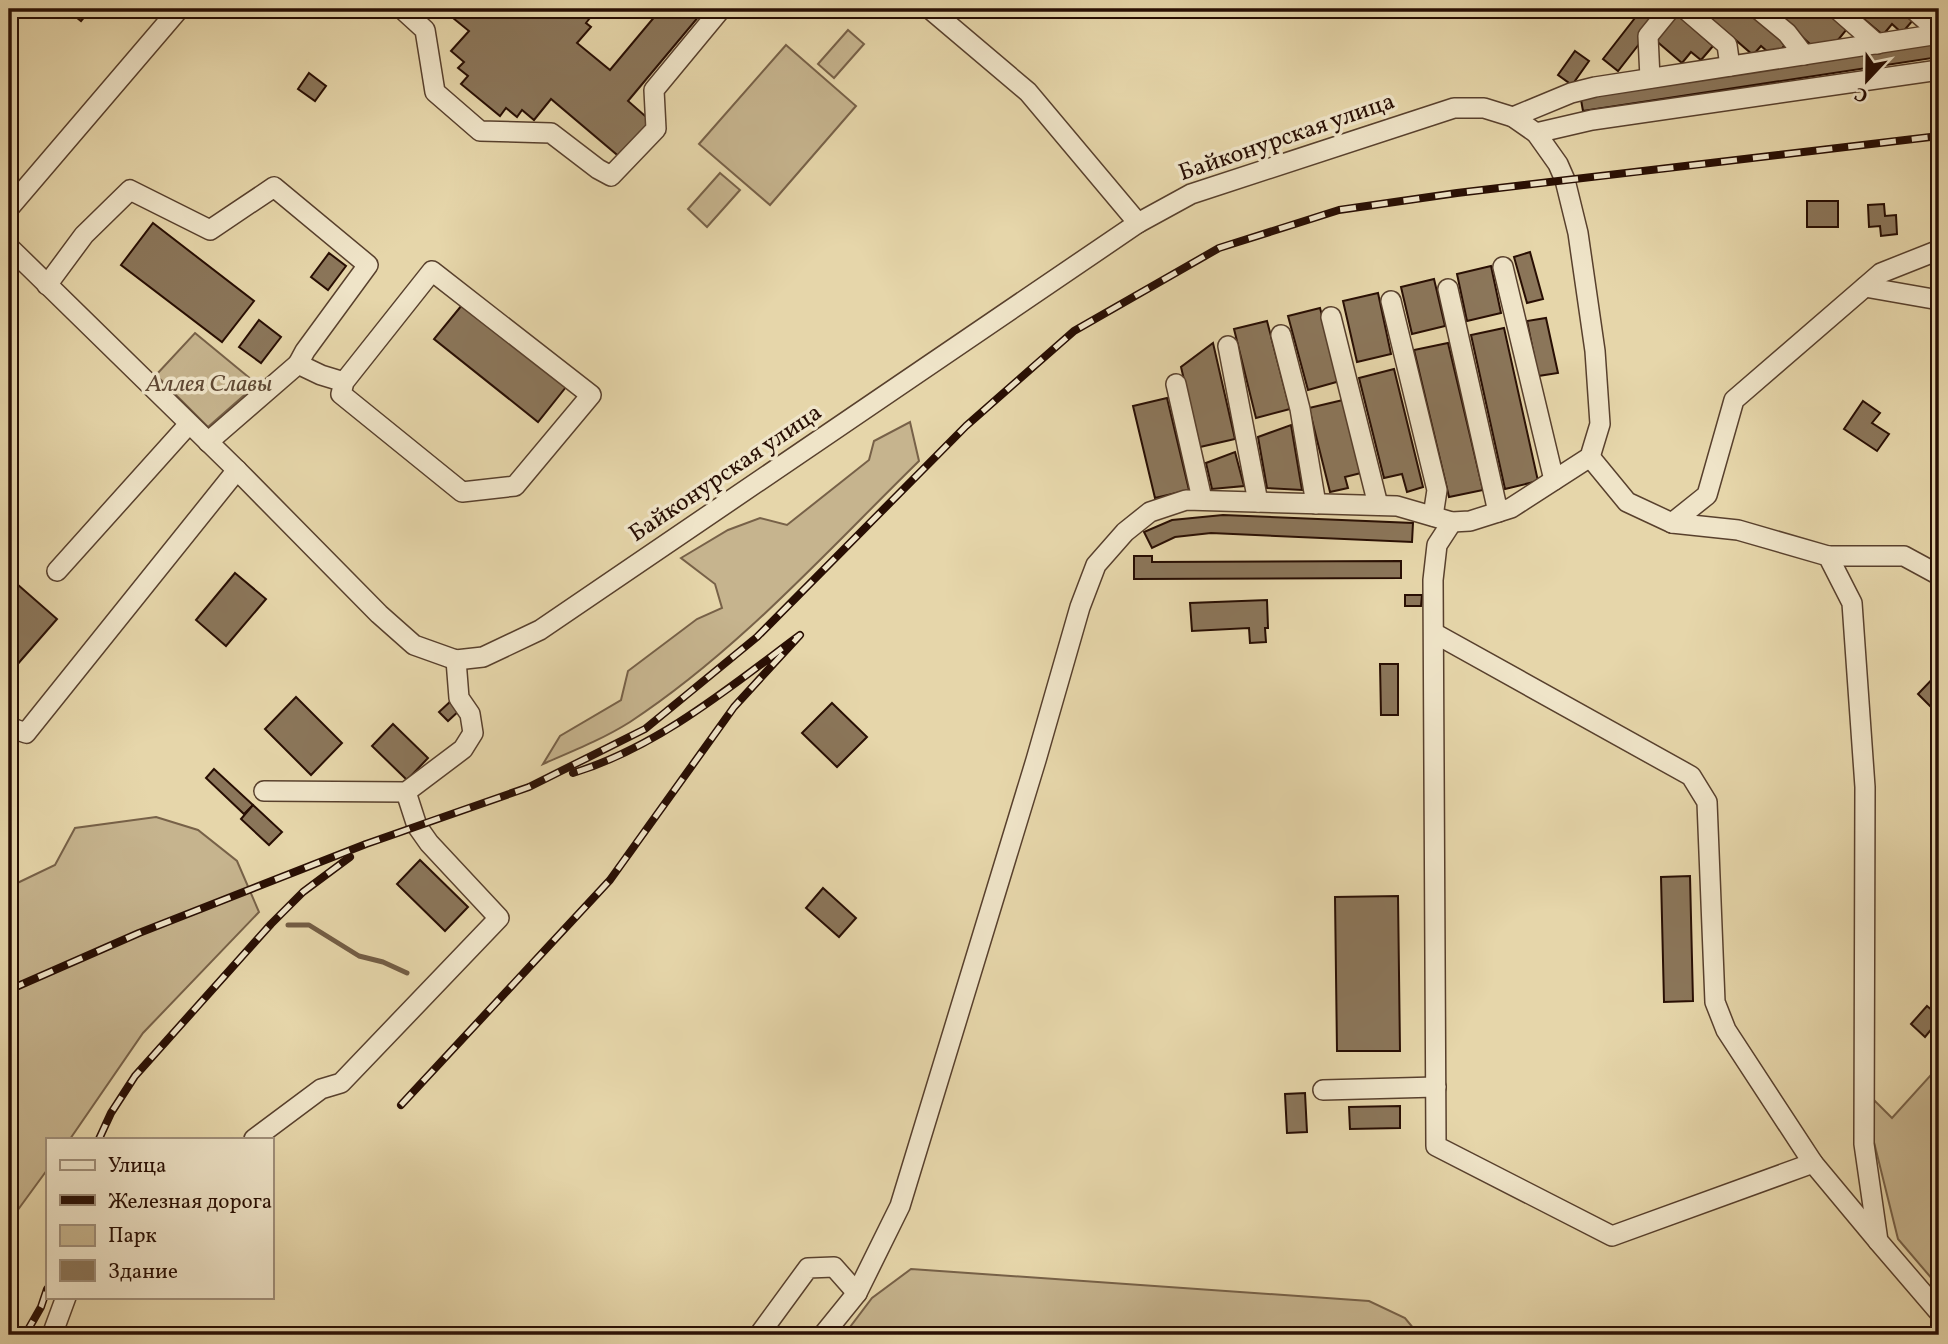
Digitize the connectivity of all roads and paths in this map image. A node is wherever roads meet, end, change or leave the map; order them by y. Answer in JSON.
{"nodes":[{"id":1,"x":179,"y":9,"type":"edge"},
{"id":2,"x":402,"y":9,"type":"edge"},
{"id":3,"x":721,"y":9,"type":"edge"},
{"id":4,"x":930,"y":9,"type":"edge"},
{"id":5,"x":1670,"y":9,"type":"edge"},
{"id":6,"x":1685,"y":9,"type":"edge"},
{"id":7,"x":1759,"y":9,"type":"edge"},
{"id":8,"x":1837,"y":9,"type":"edge"},
{"id":9,"x":1913,"y":9,"type":"edge"},
{"id":10,"x":1939,"y":33,"type":"edge"},
{"id":11,"x":1877,"y":44,"type":"junction"},
{"id":12,"x":1804,"y":55,"type":"junction"},
{"id":13,"x":1730,"y":66,"type":"junction"},
{"id":14,"x":1939,"y":70,"type":"edge"},
{"id":15,"x":1650,"y":78,"type":"junction"},
{"id":16,"x":1513,"y":117,"type":"junction"},
{"id":17,"x":1536,"y":133,"type":"junction"},
{"id":18,"x":9,"y":208,"type":"edge"},
{"id":19,"x":1138,"y":223,"type":"junction"},
{"id":20,"x":9,"y":247,"type":"edge"},
{"id":21,"x":1939,"y":250,"type":"edge"},
{"id":22,"x":1503,"y":267,"type":"dead end"},
{"id":23,"x":47,"y":285,"type":"junction"},
{"id":24,"x":1865,"y":287,"type":"junction"},
{"id":25,"x":1448,"y":289,"type":"dead end"},
{"id":26,"x":1939,"y":300,"type":"edge"},
{"id":27,"x":1391,"y":301,"type":"dead end"},
{"id":28,"x":1331,"y":317,"type":"dead end"},
{"id":29,"x":1281,"y":335,"type":"dead end"},
{"id":30,"x":1228,"y":346,"type":"dead end"},
{"id":31,"x":298,"y":364,"type":"junction"},
{"id":32,"x":344,"y":382,"type":"junction"},
{"id":33,"x":1176,"y":384,"type":"dead end"},
{"id":34,"x":189,"y":424,"type":"junction"},
{"id":35,"x":208,"y":442,"type":"junction"},
{"id":36,"x":1590,"y":457,"type":"junction"},
{"id":37,"x":237,"y":470,"type":"junction"},
{"id":38,"x":1554,"y":480,"type":"junction"},
{"id":39,"x":1202,"y":499,"type":"junction"},
{"id":40,"x":1258,"y":502,"type":"junction"},
{"id":41,"x":1317,"y":504,"type":"junction"},
{"id":42,"x":1378,"y":505,"type":"junction"},
{"id":43,"x":1498,"y":512,"type":"junction"},
{"id":44,"x":1443,"y":519,"type":"junction"},
{"id":45,"x":1672,"y":523,"type":"junction"},
{"id":46,"x":1828,"y":556,"type":"junction"},
{"id":47,"x":57,"y":570,"type":"dead end"},
{"id":48,"x":1939,"y":575,"type":"edge"},
{"id":49,"x":1434,"y":634,"type":"junction"},
{"id":50,"x":456,"y":660,"type":"junction"},
{"id":51,"x":9,"y":727,"type":"edge"},
{"id":52,"x":264,"y":791,"type":"dead end"},
{"id":53,"x":406,"y":792,"type":"junction"},
{"id":54,"x":1436,"y":1087,"type":"junction"},
{"id":55,"x":1322,"y":1090,"type":"dead end"},
{"id":56,"x":255,"y":1138,"type":"edge"},
{"id":57,"x":1813,"y":1163,"type":"junction"},
{"id":58,"x":1878,"y":1241,"type":"junction"},
{"id":59,"x":857,"y":1293,"type":"junction"},
{"id":60,"x":66,"y":1298,"type":"edge"},
{"id":61,"x":1939,"y":1312,"type":"edge"},
{"id":62,"x":765,"y":1333,"type":"edge"},
{"id":63,"x":52,"y":1335,"type":"edge"},
{"id":64,"x":823,"y":1335,"type":"edge"}],
"edges":[{"from":1,"to":18,"type":"street"},
{"from":2,"to":3,"type":"street"},
{"from":4,"to":19,"type":"street"},
{"from":5,"to":15,"type":"street"},
{"from":6,"to":13,"type":"street"},
{"from":7,"to":12,"type":"street"},
{"from":8,"to":11,"type":"street"},
{"from":9,"to":10,"type":"street"},
{"from":10,"to":11,"type":"street"},
{"from":11,"to":12,"type":"street"},
{"from":12,"to":13,"type":"street"},
{"from":13,"to":15,"type":"street"},
{"from":14,"to":17,"type":"street"},
{"from":15,"to":16,"type":"street"},
{"from":16,"to":17,"type":"street","name":"Байконурская улица"},
{"from":16,"to":19,"type":"street","name":"Байконурская улица"},
{"from":17,"to":36,"type":"street","name":"Байконурская улица"},
{"from":19,"to":50,"type":"street","name":"Байконурская улица"},
{"from":20,"to":23,"type":"street"},
{"from":21,"to":24,"type":"street"},
{"from":22,"to":38,"type":"street"},
{"from":23,"to":31,"type":"street"},
{"from":23,"to":34,"type":"street"},
{"from":24,"to":26,"type":"street"},
{"from":24,"to":45,"type":"street"},
{"from":25,"to":43,"type":"street"},
{"from":27,"to":44,"type":"street"},
{"from":28,"to":42,"type":"street"},
{"from":29,"to":41,"type":"street"},
{"from":30,"to":40,"type":"street"},
{"from":31,"to":32,"type":"street"},
{"from":31,"to":35,"type":"street"},
{"from":32,"to":32,"type":"street"},
{"from":33,"to":39,"type":"street"},
{"from":34,"to":35,"type":"street"},
{"from":34,"to":47,"type":"street"},
{"from":35,"to":37,"type":"street"},
{"from":36,"to":38,"type":"street"},
{"from":36,"to":45,"type":"street"},
{"from":37,"to":50,"type":"street"},
{"from":37,"to":51,"type":"street"},
{"from":38,"to":43,"type":"street"},
{"from":39,"to":40,"type":"street"},
{"from":39,"to":59,"type":"street"},
{"from":40,"to":41,"type":"street"},
{"from":41,"to":42,"type":"street"},
{"from":42,"to":44,"type":"street"},
{"from":43,"to":44,"type":"street"},
{"from":44,"to":49,"type":"street"},
{"from":45,"to":46,"type":"street"},
{"from":46,"to":48,"type":"street"},
{"from":46,"to":58,"type":"street"},
{"from":49,"to":54,"type":"street"},
{"from":49,"to":57,"type":"street"},
{"from":50,"to":53,"type":"street"},
{"from":52,"to":53,"type":"street"},
{"from":53,"to":56,"type":"street"},
{"from":54,"to":55,"type":"street"},
{"from":54,"to":57,"type":"street"},
{"from":57,"to":58,"type":"street"},
{"from":58,"to":61,"type":"street"},
{"from":59,"to":62,"type":"street"},
{"from":59,"to":64,"type":"street"},
{"from":60,"to":63,"type":"street"}]}
